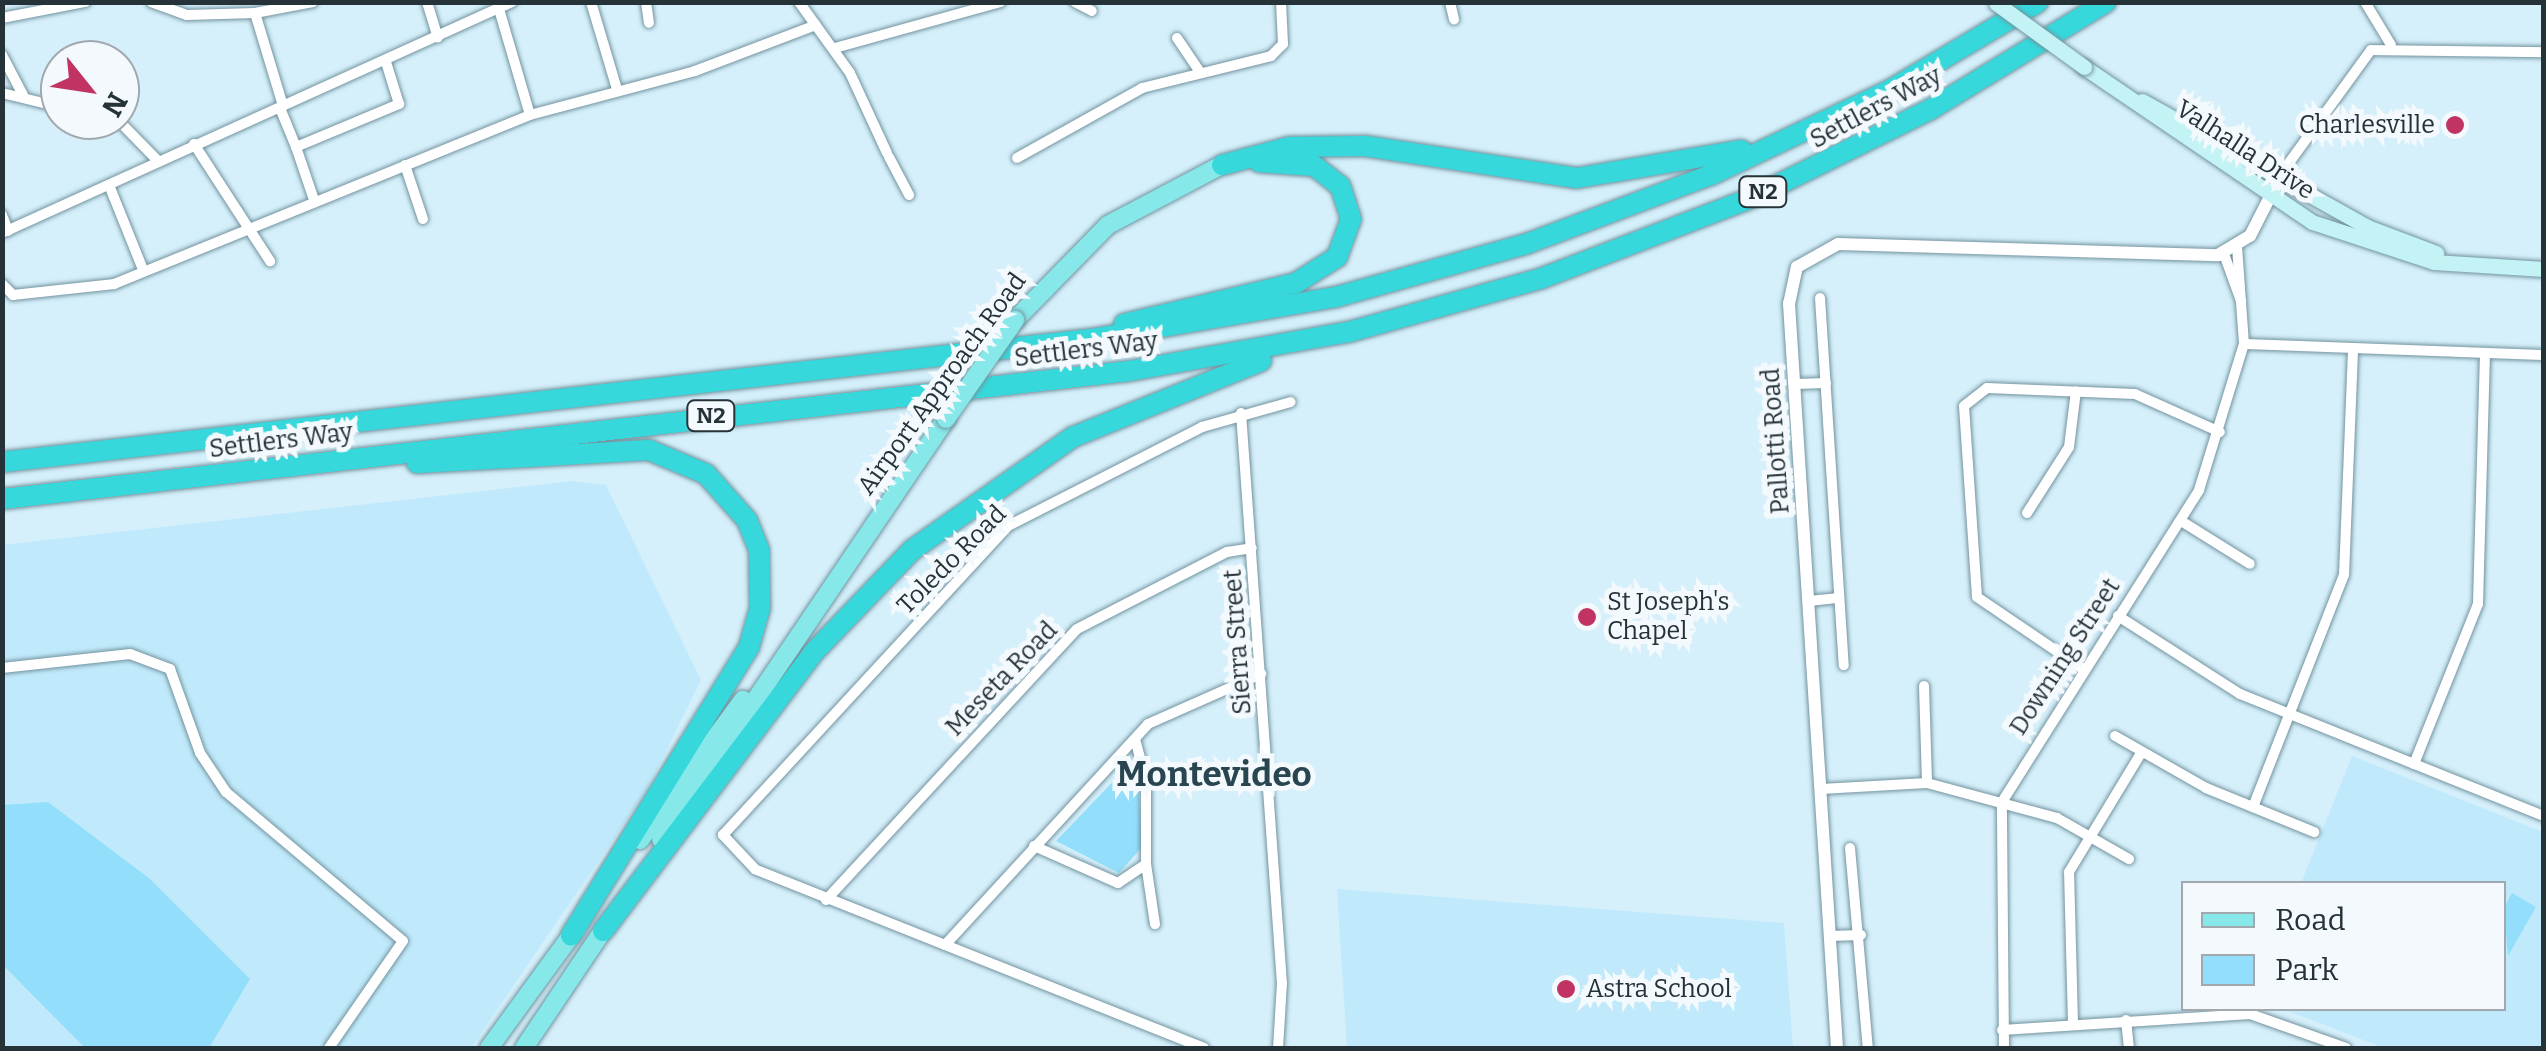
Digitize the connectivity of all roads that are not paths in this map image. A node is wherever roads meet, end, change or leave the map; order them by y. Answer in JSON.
{"nodes":[{"id":1,"x":85,"y":2,"type":"edge"},
{"id":2,"x":152,"y":2,"type":"edge"},
{"id":3,"x":313,"y":2,"type":"edge"},
{"id":4,"x":427,"y":2,"type":"edge"},
{"id":5,"x":512,"y":2,"type":"edge"},
{"id":6,"x":590,"y":2,"type":"edge"},
{"id":7,"x":646,"y":2,"type":"edge"},
{"id":8,"x":800,"y":2,"type":"edge"},
{"id":9,"x":1002,"y":2,"type":"edge"},
{"id":10,"x":1076,"y":2,"type":"edge"},
{"id":11,"x":1281,"y":2,"type":"edge"},
{"id":12,"x":1450,"y":2,"type":"edge"},
{"id":13,"x":2038,"y":2,"type":"edge"},
{"id":14,"x":2106,"y":2,"type":"edge"},
{"id":15,"x":2366,"y":2,"type":"edge"},
{"id":16,"x":1995,"y":3,"type":"edge"},
{"id":17,"x":499,"y":9,"type":"junction"},
{"id":18,"x":1092,"y":11,"type":"dead end"},
{"id":19,"x":255,"y":14,"type":"junction"},
{"id":20,"x":2,"y":18,"type":"edge"},
{"id":21,"x":1454,"y":20,"type":"dead end"},
{"id":22,"x":649,"y":23,"type":"dead end"},
{"id":23,"x":816,"y":24,"type":"junction"},
{"id":24,"x":1988,"y":33,"type":"junction"},
{"id":25,"x":438,"y":37,"type":"junction"},
{"id":26,"x":1176,"y":38,"type":"dead end"},
{"id":27,"x":2391,"y":45,"type":"junction"},
{"id":28,"x":835,"y":48,"type":"junction"},
{"id":29,"x":2544,"y":52,"type":"edge"},
{"id":30,"x":2,"y":56,"type":"edge"},
{"id":31,"x":386,"y":62,"type":"junction"},
{"id":32,"x":1200,"y":72,"type":"junction"},
{"id":33,"x":2106,"y":83,"type":"junction"},
{"id":34,"x":616,"y":86,"type":"junction"},
{"id":35,"x":2,"y":93,"type":"edge"},
{"id":36,"x":23,"y":94,"type":"junction"},
{"id":37,"x":40,"y":100,"type":"edge"},
{"id":38,"x":282,"y":107,"type":"junction"},
{"id":39,"x":530,"y":115,"type":"junction"},
{"id":40,"x":138,"y":140,"type":"edge"},
{"id":41,"x":194,"y":144,"type":"junction"},
{"id":42,"x":296,"y":147,"type":"junction"},
{"id":43,"x":1017,"y":158,"type":"dead end"},
{"id":44,"x":158,"y":161,"type":"junction"},
{"id":45,"x":405,"y":165,"type":"junction"},
{"id":46,"x":1222,"y":165,"type":"junction"},
{"id":47,"x":2278,"y":178,"type":"junction"},
{"id":48,"x":109,"y":186,"type":"junction"},
{"id":49,"x":909,"y":194,"type":"dead end"},
{"id":50,"x":2270,"y":199,"type":"junction"},
{"id":51,"x":314,"y":200,"type":"junction"},
{"id":52,"x":2,"y":215,"type":"edge"},
{"id":53,"x":423,"y":219,"type":"dead end"},
{"id":54,"x":254,"y":228,"type":"junction"},
{"id":55,"x":5,"y":232,"type":"edge"},
{"id":56,"x":2238,"y":247,"type":"junction"},
{"id":57,"x":2224,"y":254,"type":"junction"},
{"id":58,"x":270,"y":261,"type":"dead end"},
{"id":59,"x":2483,"y":265,"type":"junction"},
{"id":60,"x":142,"y":267,"type":"junction"},
{"id":61,"x":2544,"y":269,"type":"edge"},
{"id":62,"x":2,"y":284,"type":"edge"},
{"id":63,"x":1820,"y":298,"type":"dead end"},
{"id":64,"x":2242,"y":306,"type":"junction"},
{"id":65,"x":1392,"y":321,"type":"junction"},
{"id":66,"x":2244,"y":344,"type":"junction"},
{"id":67,"x":1022,"y":347,"type":"junction"},
{"id":68,"x":2353,"y":348,"type":"junction"},
{"id":69,"x":2485,"y":353,"type":"junction"},
{"id":70,"x":2544,"y":354,"type":"edge"},
{"id":71,"x":1826,"y":383,"type":"junction"},
{"id":72,"x":1795,"y":384,"type":"junction"},
{"id":73,"x":2076,"y":390,"type":"junction"},
{"id":74,"x":1291,"y":402,"type":"dead end"},
{"id":75,"x":1241,"y":412,"type":"junction"},
{"id":76,"x":2220,"y":432,"type":"junction"},
{"id":77,"x":2,"y":462,"type":"edge"},
{"id":78,"x":27,"y":496,"type":"junction"},
{"id":79,"x":2,"y":499,"type":"edge"},
{"id":80,"x":2027,"y":513,"type":"dead end"},
{"id":81,"x":2182,"y":521,"type":"junction"},
{"id":82,"x":1252,"y":548,"type":"junction"},
{"id":83,"x":2250,"y":564,"type":"dead end"},
{"id":84,"x":1839,"y":598,"type":"junction"},
{"id":85,"x":1809,"y":601,"type":"junction"},
{"id":86,"x":2118,"y":616,"type":"junction"},
{"id":87,"x":792,"y":642,"type":"junction"},
{"id":88,"x":1844,"y":665,"type":"dead end"},
{"id":89,"x":2,"y":668,"type":"edge"},
{"id":90,"x":2083,"y":669,"type":"junction"},
{"id":91,"x":1261,"y":674,"type":"junction"},
{"id":92,"x":1924,"y":686,"type":"dead end"},
{"id":93,"x":2290,"y":714,"type":"junction"},
{"id":94,"x":2115,"y":736,"type":"dead end"},
{"id":95,"x":1135,"y":739,"type":"junction"},
{"id":96,"x":2140,"y":753,"type":"junction"},
{"id":97,"x":2414,"y":764,"type":"junction"},
{"id":98,"x":1927,"y":783,"type":"junction"},
{"id":99,"x":1821,"y":789,"type":"junction"},
{"id":100,"x":2002,"y":802,"type":"junction"},
{"id":101,"x":2253,"y":807,"type":"junction"},
{"id":102,"x":2542,"y":811,"type":"edge"},
{"id":103,"x":2314,"y":832,"type":"dead end"},
{"id":104,"x":2089,"y":836,"type":"junction"},
{"id":105,"x":1034,"y":846,"type":"junction"},
{"id":106,"x":1850,"y":848,"type":"dead end"},
{"id":107,"x":2128,"y":859,"type":"dead end"},
{"id":108,"x":1146,"y":864,"type":"junction"},
{"id":109,"x":826,"y":900,"type":"junction"},
{"id":110,"x":1155,"y":924,"type":"dead end"},
{"id":111,"x":603,"y":931,"type":"junction"},
{"id":112,"x":572,"y":935,"type":"junction"},
{"id":113,"x":1861,"y":935,"type":"junction"},
{"id":114,"x":1830,"y":936,"type":"junction"},
{"id":115,"x":945,"y":945,"type":"junction"},
{"id":116,"x":2126,"y":1020,"type":"junction"},
{"id":117,"x":2073,"y":1023,"type":"junction"},
{"id":118,"x":2002,"y":1030,"type":"junction"},
{"id":119,"x":329,"y":1048,"type":"edge"},
{"id":120,"x":490,"y":1048,"type":"edge"},
{"id":121,"x":524,"y":1048,"type":"edge"},
{"id":122,"x":1204,"y":1048,"type":"edge"},
{"id":123,"x":1278,"y":1048,"type":"edge"},
{"id":124,"x":1838,"y":1048,"type":"edge"},
{"id":125,"x":1868,"y":1048,"type":"edge"},
{"id":126,"x":2004,"y":1048,"type":"edge"},
{"id":127,"x":2129,"y":1048,"type":"edge"},
{"id":128,"x":2346,"y":1048,"type":"edge"}],
"edges":[{"from":1,"to":20,"type":"street"},
{"from":2,"to":19,"type":"street"},
{"from":3,"to":19,"type":"street"},
{"from":4,"to":25,"type":"street"},
{"from":5,"to":17,"type":"street"},
{"from":6,"to":34,"type":"street"},
{"from":7,"to":22,"type":"street"},
{"from":8,"to":23,"type":"street"},
{"from":9,"to":28,"type":"street"},
{"from":10,"to":18,"type":"street"},
{"from":11,"to":32,"type":"street"},
{"from":12,"to":21,"type":"street"},
{"from":13,"to":24,"type":"highway","name":"Settlers Way","number":"N2"},
{"from":14,"to":65,"type":"highway","name":"Settlers Way","number":"N2"},
{"from":15,"to":27,"type":"street"},
{"from":16,"to":33,"type":"main road","name":"Valhalla Drive","bridge":true},
{"from":17,"to":25,"type":"street"},
{"from":17,"to":39,"type":"street"},
{"from":19,"to":38,"type":"street"},
{"from":23,"to":28,"type":"street"},
{"from":23,"to":34,"type":"street"},
{"from":24,"to":46,"type":"highway"},
{"from":24,"to":67,"type":"highway","name":"Settlers Way","number":"N2"},
{"from":25,"to":31,"type":"street"},
{"from":26,"to":32,"type":"street"},
{"from":27,"to":29,"type":"street"},
{"from":27,"to":47,"type":"street"},
{"from":28,"to":49,"type":"street"},
{"from":30,"to":36,"type":"street"},
{"from":31,"to":38,"type":"street"},
{"from":31,"to":42,"type":"street"},
{"from":32,"to":43,"type":"street"},
{"from":33,"to":47,"type":"main road","name":"Valhalla Drive"},
{"from":33,"to":50,"type":"main road","name":"Valhalla Drive"},
{"from":34,"to":39,"type":"street"},
{"from":35,"to":36,"type":"street"},
{"from":36,"to":37,"type":"street"},
{"from":38,"to":41,"type":"street"},
{"from":38,"to":42,"type":"street"},
{"from":39,"to":45,"type":"street"},
{"from":40,"to":44,"type":"street"},
{"from":41,"to":44,"type":"street"},
{"from":41,"to":54,"type":"street"},
{"from":42,"to":51,"type":"street"},
{"from":44,"to":48,"type":"street"},
{"from":45,"to":51,"type":"street"},
{"from":45,"to":53,"type":"street"},
{"from":46,"to":67,"type":"highway"},
{"from":46,"to":87,"type":"main road","name":"Airport Approach Road","bridge":true},
{"from":47,"to":50,"type":"street"},
{"from":47,"to":59,"type":"main road","name":"Valhalla Drive"},
{"from":48,"to":55,"type":"street"},
{"from":48,"to":60,"type":"street"},
{"from":50,"to":56,"type":"street"},
{"from":50,"to":59,"type":"main road","name":"Valhalla Drive"},
{"from":51,"to":54,"type":"street"},
{"from":52,"to":55,"type":"street"},
{"from":54,"to":58,"type":"street"},
{"from":54,"to":60,"type":"street"},
{"from":56,"to":57,"type":"street"},
{"from":56,"to":64,"type":"street","name":"Downing Street"},
{"from":57,"to":64,"type":"street","name":"Downing Street"},
{"from":57,"to":72,"type":"street","name":"Pallotti Road"},
{"from":59,"to":61,"type":"main road","name":"Valhalla Drive"},
{"from":60,"to":62,"type":"street"},
{"from":63,"to":71,"type":"street"},
{"from":64,"to":66,"type":"street","name":"Downing Street"},
{"from":65,"to":78,"type":"highway","name":"Settlers Way","number":"N2"},
{"from":65,"to":111,"type":"highway"},
{"from":66,"to":68,"type":"street"},
{"from":66,"to":76,"type":"street","name":"Downing Street"},
{"from":67,"to":77,"type":"highway","name":"Settlers Way","number":"N2"},
{"from":68,"to":69,"type":"street"},
{"from":68,"to":93,"type":"street"},
{"from":69,"to":70,"type":"street"},
{"from":69,"to":97,"type":"street"},
{"from":71,"to":72,"type":"street"},
{"from":71,"to":84,"type":"street"},
{"from":72,"to":85,"type":"street","name":"Pallotti Road"},
{"from":73,"to":76,"type":"street"},
{"from":73,"to":80,"type":"street"},
{"from":73,"to":90,"type":"street"},
{"from":74,"to":75,"type":"street","name":"Toledo Road"},
{"from":75,"to":82,"type":"street","name":"Sierra Street"},
{"from":75,"to":109,"type":"street","name":"Toledo Road"},
{"from":76,"to":81,"type":"street","name":"Downing Street"},
{"from":78,"to":79,"type":"highway","name":"Settlers Way","number":"N2"},
{"from":78,"to":112,"type":"highway"},
{"from":81,"to":83,"type":"street"},
{"from":81,"to":86,"type":"street","name":"Downing Street"},
{"from":82,"to":91,"type":"street","name":"Sierra Street"},
{"from":82,"to":109,"type":"street","name":"Meseta Road"},
{"from":84,"to":85,"type":"street"},
{"from":84,"to":88,"type":"street"},
{"from":85,"to":99,"type":"street","name":"Pallotti Road"},
{"from":86,"to":90,"type":"street","name":"Downing Street"},
{"from":86,"to":93,"type":"street"},
{"from":87,"to":111,"type":"main road","name":"Airport Approach Road"},
{"from":87,"to":112,"type":"main road","name":"Airport Approach Road"},
{"from":89,"to":119,"type":"street"},
{"from":90,"to":100,"type":"street","name":"Downing Street"},
{"from":91,"to":95,"type":"street"},
{"from":91,"to":123,"type":"street","name":"Sierra Street"},
{"from":92,"to":98,"type":"street"},
{"from":93,"to":97,"type":"street"},
{"from":93,"to":101,"type":"street"},
{"from":94,"to":96,"type":"street"},
{"from":95,"to":105,"type":"street"},
{"from":95,"to":108,"type":"street"},
{"from":96,"to":101,"type":"street"},
{"from":96,"to":104,"type":"street"},
{"from":97,"to":102,"type":"street"},
{"from":98,"to":99,"type":"street"},
{"from":98,"to":100,"type":"street"},
{"from":99,"to":114,"type":"street","name":"Pallotti Road"},
{"from":100,"to":104,"type":"street"},
{"from":100,"to":118,"type":"street"},
{"from":101,"to":103,"type":"street"},
{"from":104,"to":107,"type":"street"},
{"from":104,"to":117,"type":"street"},
{"from":105,"to":108,"type":"street"},
{"from":105,"to":115,"type":"street"},
{"from":106,"to":113,"type":"street"},
{"from":108,"to":110,"type":"street"},
{"from":109,"to":115,"type":"street"},
{"from":111,"to":121,"type":"main road","name":"Airport Approach Road"},
{"from":112,"to":120,"type":"main road","name":"Airport Approach Road"},
{"from":113,"to":114,"type":"street"},
{"from":113,"to":125,"type":"street"},
{"from":114,"to":124,"type":"street","name":"Pallotti Road"},
{"from":115,"to":122,"type":"street"},
{"from":116,"to":117,"type":"street"},
{"from":116,"to":127,"type":"street"},
{"from":116,"to":128,"type":"street"},
{"from":117,"to":118,"type":"street"},
{"from":118,"to":126,"type":"street"}]}
